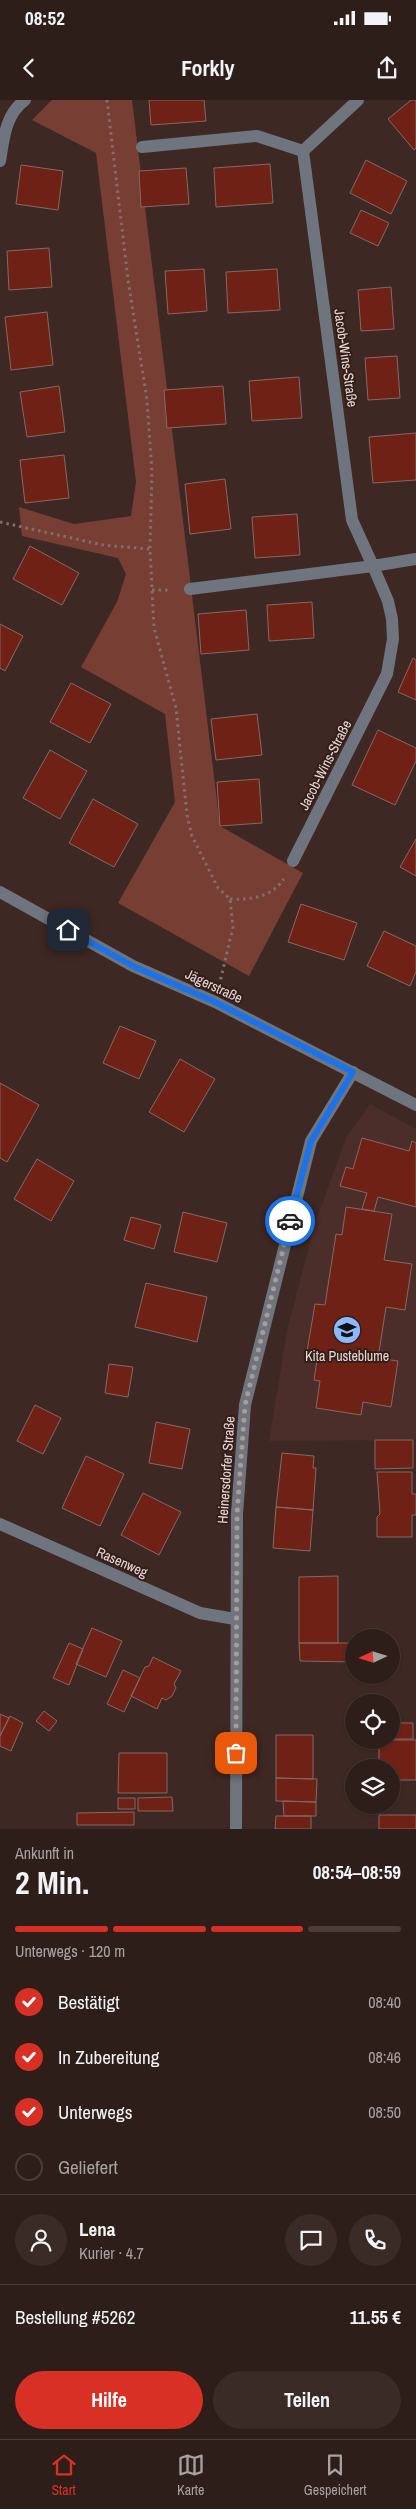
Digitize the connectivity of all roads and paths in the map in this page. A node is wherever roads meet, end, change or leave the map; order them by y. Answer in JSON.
{"nodes":[{"id":1,"x":25,"y":100,"type":"edge"},
{"id":2,"x":107,"y":100,"type":"edge"},
{"id":3,"x":358,"y":100,"type":"edge"},
{"id":4,"x":142,"y":146,"type":"dead end"},
{"id":5,"x":303,"y":151,"type":"junction"},
{"id":6,"x":0,"y":161,"type":"edge"},
{"id":7,"x":0,"y":522,"type":"edge"},
{"id":8,"x":150,"y":549,"type":"junction"},
{"id":9,"x":416,"y":560,"type":"edge"},
{"id":10,"x":372,"y":566,"type":"junction"},
{"id":11,"x":190,"y":589,"type":"dead end"},
{"id":12,"x":294,"y":861,"type":"joint"},
{"id":13,"x":0,"y":892,"type":"edge"},
{"id":14,"x":230,"y":900,"type":"junction"},
{"id":15,"x":215,"y":1002,"type":"junction"},
{"id":16,"x":353,"y":1072,"type":"junction"},
{"id":17,"x":416,"y":1105,"type":"edge"},
{"id":18,"x":0,"y":1524,"type":"edge"},
{"id":19,"x":235,"y":1619,"type":"junction"},
{"id":20,"x":236,"y":1829,"type":"edge"}],
"edges":[{"from":1,"to":6,"type":"street"},
{"from":2,"to":8,"type":"path"},
{"from":3,"to":5,"type":"street"},
{"from":4,"to":5,"type":"street"},
{"from":5,"to":10,"type":"street","name":"Jacob-Wins-Straße"},
{"from":7,"to":8,"type":"path"},
{"from":8,"to":14,"type":"path"},
{"from":9,"to":10,"type":"street"},
{"from":10,"to":11,"type":"street"},
{"from":10,"to":12,"type":"street","name":"Jacob-Wins-Straße"},
{"from":12,"to":14,"type":"path"},
{"from":13,"to":15,"type":"street","name":"Jägerstraße"},
{"from":14,"to":15,"type":"path"},
{"from":15,"to":16,"type":"street","name":"Jägerstraße"},
{"from":16,"to":17,"type":"street","name":"Jägerstraße"},
{"from":16,"to":19,"type":"street","name":"Heinersdorfer Straße"},
{"from":18,"to":19,"type":"street","name":"Rasenweg"},
{"from":19,"to":20,"type":"street","name":"Heinersdorfer Straße"}]}
